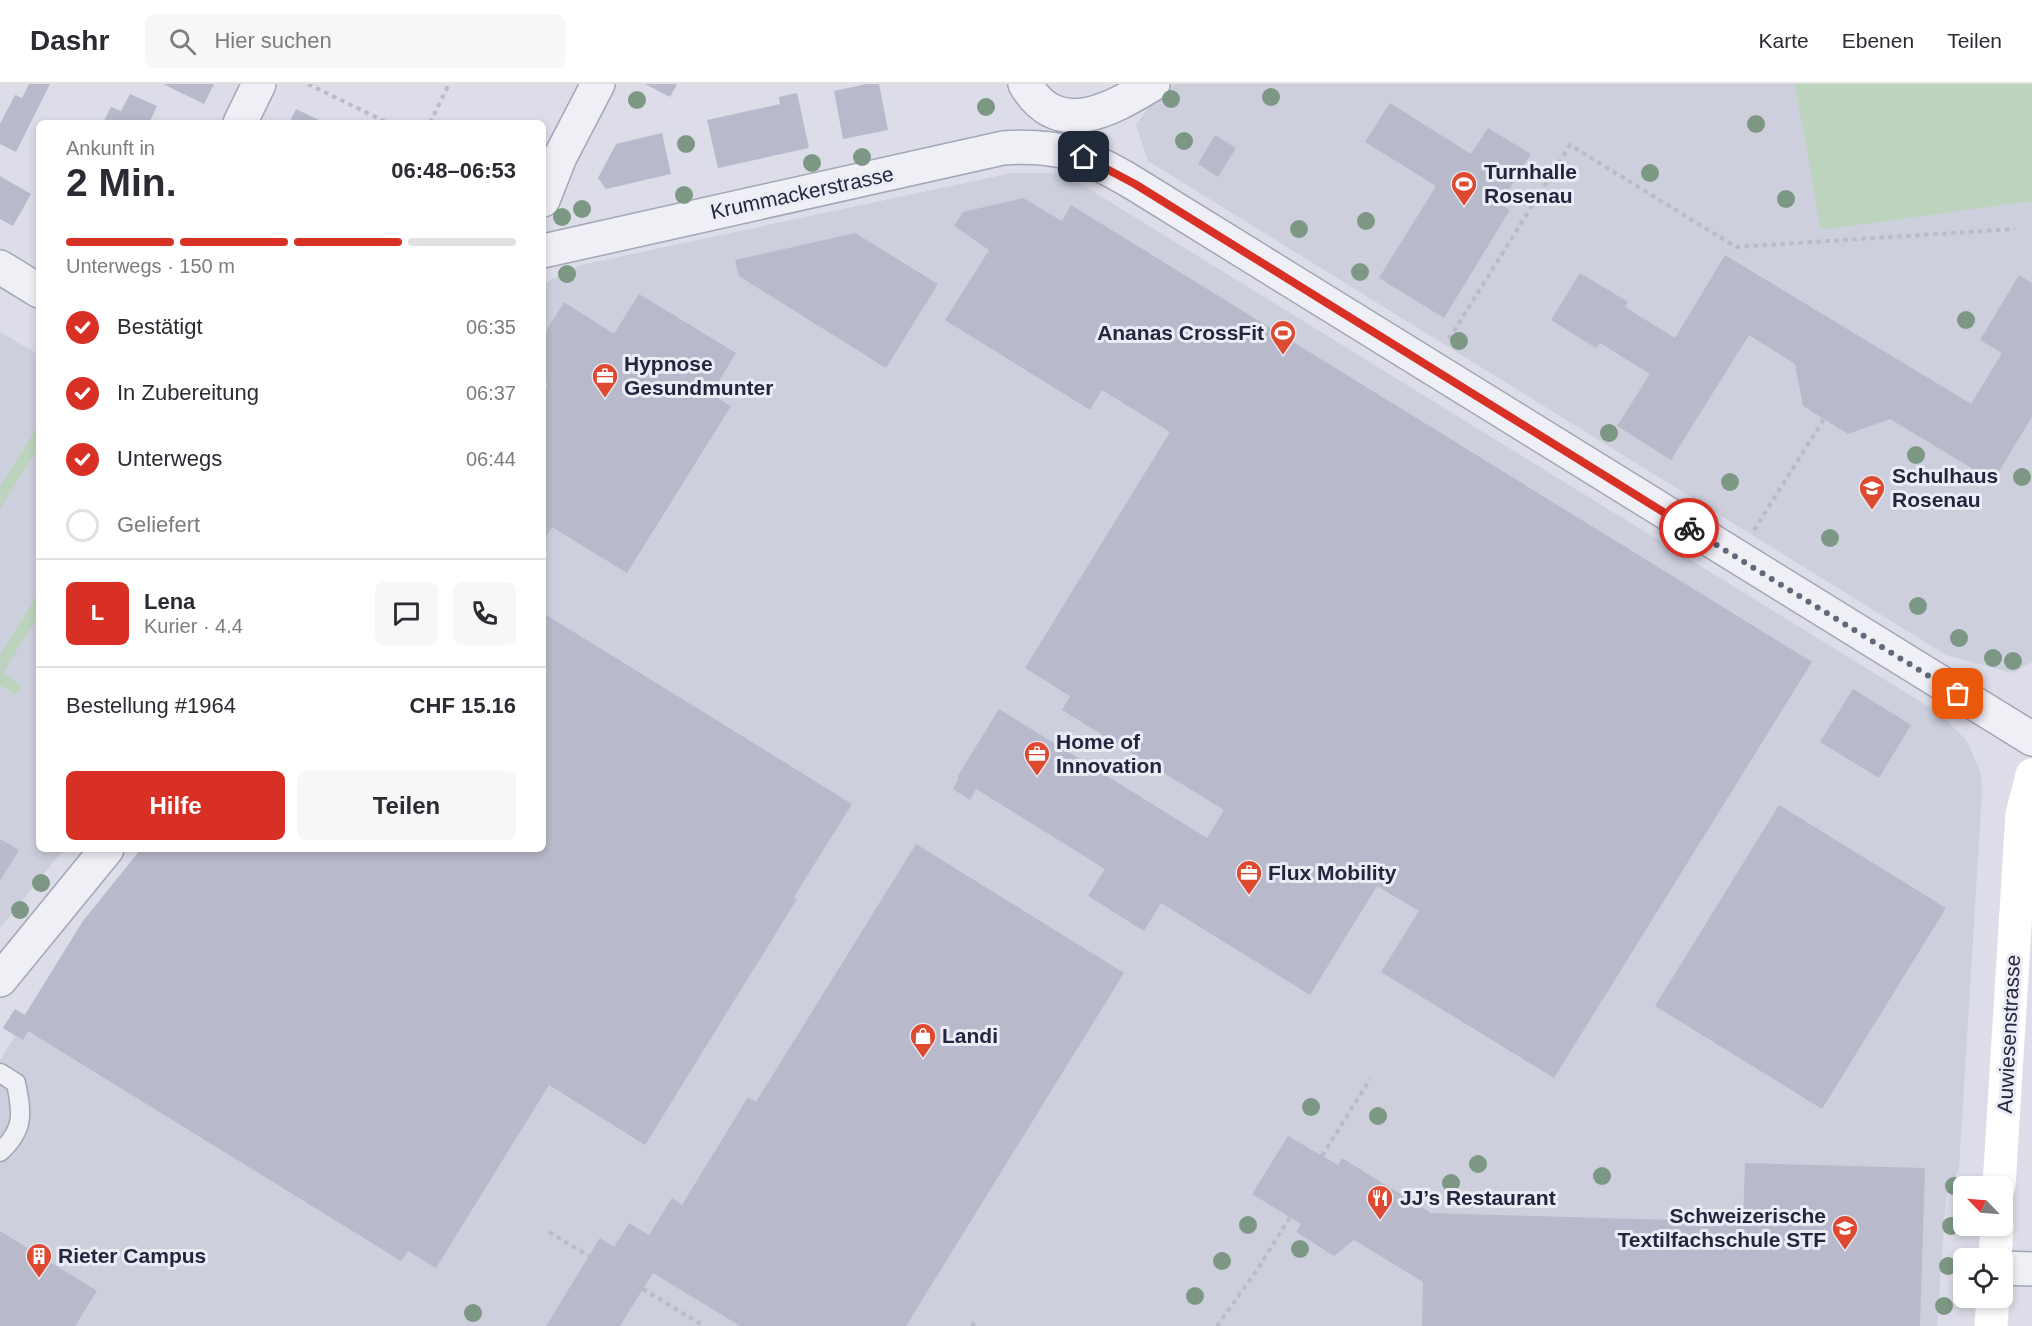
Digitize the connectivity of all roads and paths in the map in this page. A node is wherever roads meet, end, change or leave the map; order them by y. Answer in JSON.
{"nodes":[{"id":1,"x":259,"y":84,"type":"edge"},
{"id":2,"x":308,"y":84,"type":"edge"},
{"id":3,"x":449,"y":84,"type":"edge"},
{"id":4,"x":598,"y":84,"type":"edge"},
{"id":5,"x":1025,"y":84,"type":"edge"},
{"id":6,"x":1153,"y":84,"type":"edge"},
{"id":7,"x":241,"y":120,"type":"edge"},
{"id":8,"x":382,"y":120,"type":"edge"},
{"id":9,"x":431,"y":120,"type":"edge"},
{"id":10,"x":546,"y":193,"type":"edge"},
{"id":11,"x":2015,"y":229,"type":"dead end"},
{"id":12,"x":546,"y":243,"type":"edge"},
{"id":13,"x":0,"y":267,"type":"edge"},
{"id":14,"x":36,"y":289,"type":"edge"},
{"id":15,"x":1448,"y":340,"type":"dead end"},
{"id":16,"x":1824,"y":419,"type":"dead end"},
{"id":17,"x":1749,"y":538,"type":"dead end"},
{"id":18,"x":2032,"y":739,"type":"edge"},
{"id":19,"x":2032,"y":775,"type":"edge"},
{"id":20,"x":105,"y":852,"type":"edge"},
{"id":21,"x":0,"y":980,"type":"edge"},
{"id":22,"x":0,"y":1073,"type":"edge"},
{"id":23,"x":1370,"y":1079,"type":"dead end"},
{"id":24,"x":0,"y":1152,"type":"edge"},
{"id":25,"x":1322,"y":1156,"type":"dead end"},
{"id":26,"x":2001,"y":1176,"type":"edge"},
{"id":27,"x":1290,"y":1217,"type":"dead end"},
{"id":28,"x":549,"y":1232,"type":"dead end"},
{"id":29,"x":589,"y":1256,"type":"dead end"},
{"id":30,"x":2013,"y":1268,"type":"edge"},
{"id":31,"x":2032,"y":1269,"type":"edge"},
{"id":32,"x":643,"y":1289,"type":"dead end"},
{"id":33,"x":1992,"y":1308,"type":"edge"},
{"id":34,"x":704,"y":1326,"type":"edge"},
{"id":35,"x":1217,"y":1326,"type":"edge"},
{"id":36,"x":1991,"y":1326,"type":"edge"}],
"edges":[{"from":1,"to":7,"type":"street"},
{"from":2,"to":8,"type":"path"},
{"from":3,"to":9,"type":"path"},
{"from":4,"to":10,"type":"street"},
{"from":5,"to":6,"type":"street"},
{"from":11,"to":15,"type":"path"},
{"from":12,"to":18,"type":"street","name":"Krummackerstrasse"},
{"from":13,"to":14,"type":"street"},
{"from":16,"to":17,"type":"path"},
{"from":19,"to":26,"type":"main road","name":"Auwiesenstrasse"},
{"from":20,"to":21,"type":"street"},
{"from":22,"to":24,"type":"lane"},
{"from":23,"to":25,"type":"path"},
{"from":27,"to":35,"type":"path"},
{"from":28,"to":29,"type":"path"},
{"from":30,"to":31,"type":"street"},
{"from":32,"to":34,"type":"path"},
{"from":33,"to":36,"type":"main road"}]}
